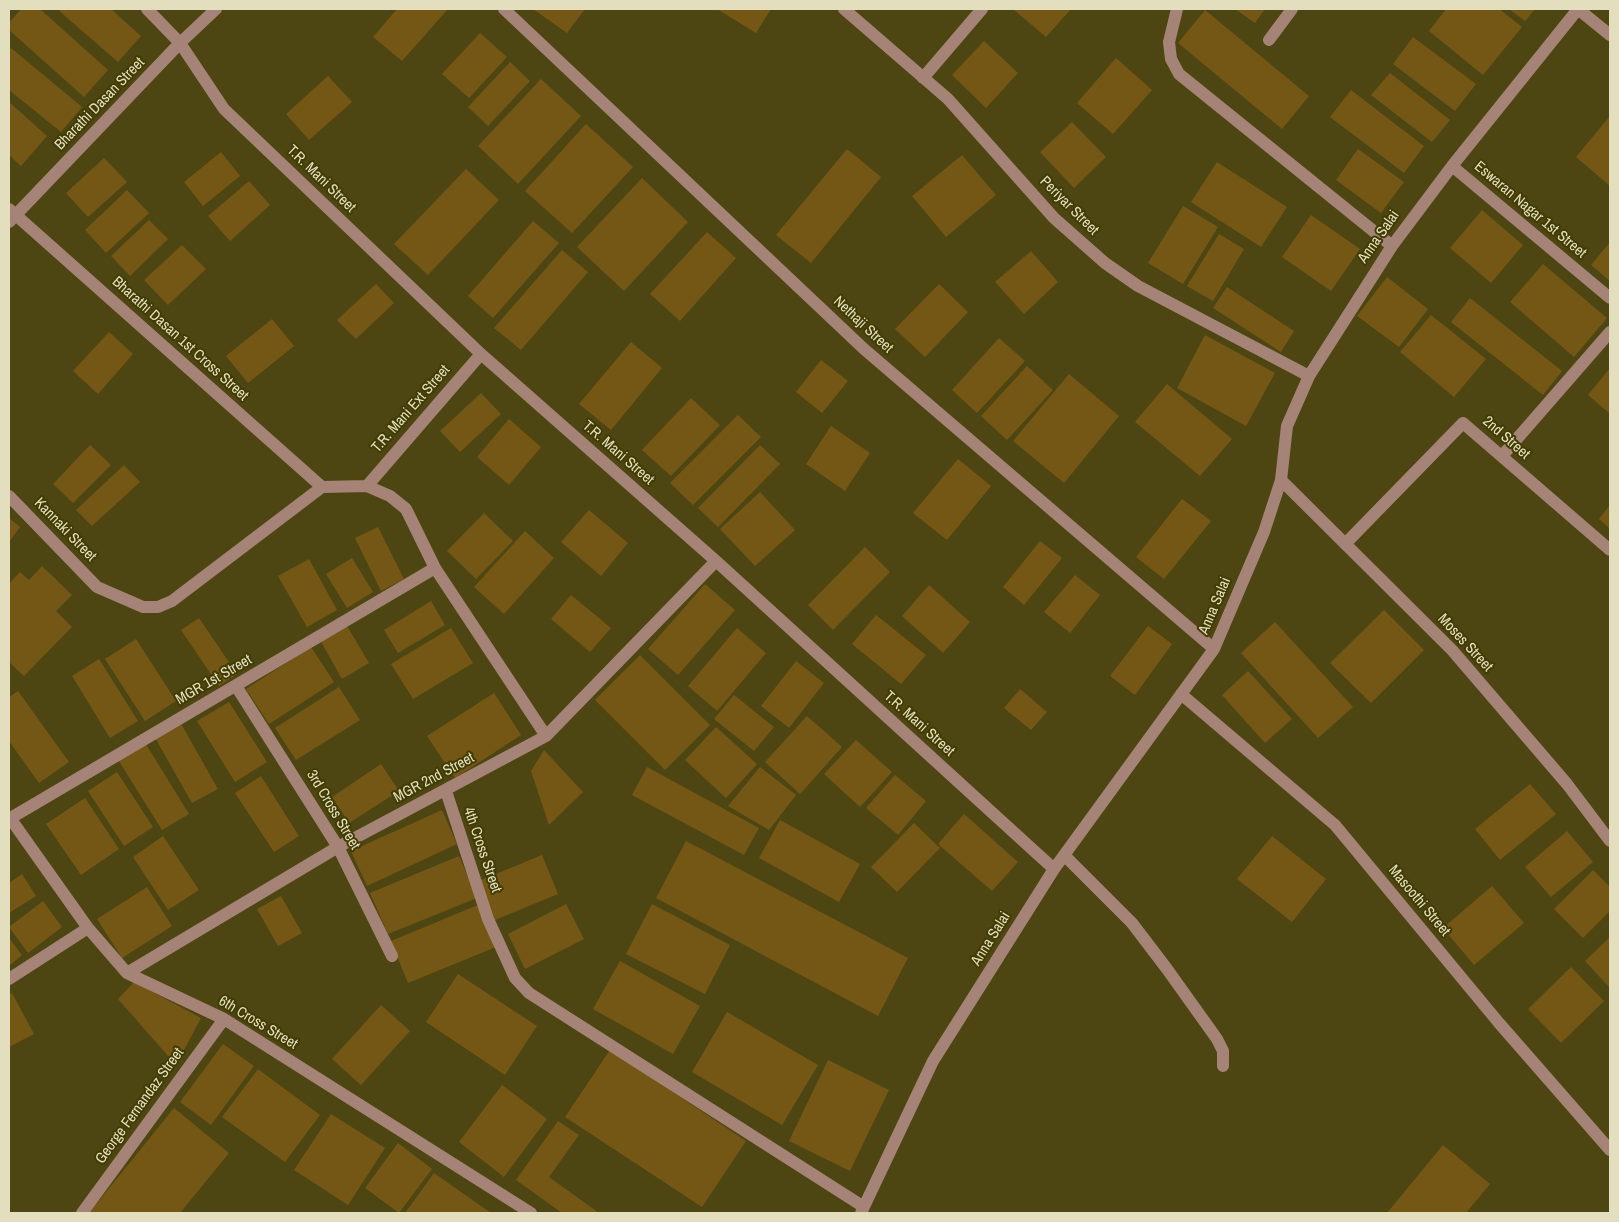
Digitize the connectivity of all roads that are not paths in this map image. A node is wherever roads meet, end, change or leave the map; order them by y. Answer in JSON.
{"nodes":[{"id":1,"x":147,"y":9,"type":"edge"},
{"id":2,"x":216,"y":9,"type":"edge"},
{"id":3,"x":504,"y":9,"type":"edge"},
{"id":4,"x":844,"y":9,"type":"edge"},
{"id":5,"x":982,"y":9,"type":"edge"},
{"id":6,"x":1177,"y":9,"type":"edge"},
{"id":7,"x":1292,"y":9,"type":"edge"},
{"id":8,"x":1578,"y":9,"type":"edge"},
{"id":9,"x":1610,"y":35,"type":"edge"},
{"id":10,"x":1268,"y":40,"type":"dead end"},
{"id":11,"x":180,"y":43,"type":"junction"},
{"id":12,"x":923,"y":78,"type":"junction"},
{"id":13,"x":1452,"y":166,"type":"junction"},
{"id":14,"x":11,"y":216,"type":"edge"},
{"id":15,"x":1392,"y":246,"type":"junction"},
{"id":16,"x":1610,"y":298,"type":"edge"},
{"id":17,"x":1610,"y":332,"type":"edge"},
{"id":18,"x":481,"y":354,"type":"junction"},
{"id":19,"x":1309,"y":376,"type":"junction"},
{"id":20,"x":1502,"y":456,"type":"junction"},
{"id":21,"x":1281,"y":480,"type":"junction"},
{"id":22,"x":367,"y":486,"type":"junction"},
{"id":23,"x":322,"y":487,"type":"junction"},
{"id":24,"x":9,"y":496,"type":"edge"},
{"id":25,"x":1345,"y":544,"type":"junction"},
{"id":26,"x":1610,"y":550,"type":"edge"},
{"id":27,"x":716,"y":561,"type":"junction"},
{"id":28,"x":435,"y":568,"type":"junction"},
{"id":29,"x":1214,"y":649,"type":"junction"},
{"id":30,"x":236,"y":686,"type":"junction"},
{"id":31,"x":1181,"y":694,"type":"junction"},
{"id":32,"x":546,"y":736,"type":"junction"},
{"id":33,"x":446,"y":791,"type":"junction"},
{"id":34,"x":9,"y":819,"type":"edge"},
{"id":35,"x":1610,"y":841,"type":"edge"},
{"id":36,"x":338,"y":848,"type":"junction"},
{"id":37,"x":1064,"y":855,"type":"junction"},
{"id":38,"x":1054,"y":869,"type":"junction"},
{"id":39,"x":88,"y":928,"type":"junction"},
{"id":40,"x":392,"y":956,"type":"dead end"},
{"id":41,"x":127,"y":973,"type":"junction"},
{"id":42,"x":9,"y":979,"type":"edge"},
{"id":43,"x":224,"y":1019,"type":"junction"},
{"id":44,"x":1223,"y":1066,"type":"dead end"},
{"id":45,"x":1610,"y":1150,"type":"edge"},
{"id":46,"x":863,"y":1210,"type":"edge"},
{"id":47,"x":82,"y":1213,"type":"edge"},
{"id":48,"x":531,"y":1213,"type":"edge"}],
"edges":[{"from":1,"to":11,"type":"street","name":"T.R. Mani Street"},
{"from":2,"to":11,"type":"street","name":"Bharathi Dasan Street"},
{"from":3,"to":29,"type":"street","name":"Nethaji Street"},
{"from":4,"to":12,"type":"street","name":"Periyar Street"},
{"from":5,"to":12,"type":"street"},
{"from":6,"to":15,"type":"street"},
{"from":7,"to":10,"type":"street"},
{"from":8,"to":9,"type":"street"},
{"from":8,"to":13,"type":"street","name":"Anna Salai"},
{"from":11,"to":14,"type":"street","name":"Bharathi Dasan Street"},
{"from":11,"to":18,"type":"street","name":"T.R. Mani Street"},
{"from":12,"to":19,"type":"street","name":"Periyar Street"},
{"from":13,"to":15,"type":"street","name":"Anna Salai"},
{"from":13,"to":16,"type":"street","name":"Eswaran Nagar 1st Street"},
{"from":14,"to":23,"type":"street","name":"Bharathi Dasan 1st Cross Street"},
{"from":15,"to":19,"type":"street","name":"Anna Salai"},
{"from":17,"to":20,"type":"street"},
{"from":18,"to":22,"type":"street","name":"T.R. Mani Ext Street"},
{"from":18,"to":27,"type":"street","name":"T.R. Mani Street"},
{"from":19,"to":21,"type":"street","name":"Anna Salai"},
{"from":20,"to":25,"type":"street","name":"2nd Street"},
{"from":20,"to":26,"type":"street","name":"2nd Street"},
{"from":21,"to":25,"type":"street","name":"Moses Street"},
{"from":21,"to":29,"type":"street","name":"Anna Salai"},
{"from":22,"to":23,"type":"street"},
{"from":22,"to":28,"type":"street"},
{"from":23,"to":24,"type":"street","name":"Kannaki Street"},
{"from":25,"to":35,"type":"street","name":"Moses Street"},
{"from":27,"to":32,"type":"street","name":"MGR 2nd Street"},
{"from":27,"to":38,"type":"street","name":"T.R. Mani Street"},
{"from":28,"to":30,"type":"street","name":"MGR 1st Street"},
{"from":28,"to":32,"type":"street"},
{"from":29,"to":31,"type":"street","name":"Anna Salai"},
{"from":30,"to":34,"type":"street","name":"MGR 1st Street"},
{"from":30,"to":36,"type":"street","name":"3rd Cross Street"},
{"from":31,"to":37,"type":"street","name":"Anna Salai"},
{"from":31,"to":45,"type":"street","name":"Masoothi Street"},
{"from":32,"to":33,"type":"street","name":"MGR 2nd Street"},
{"from":33,"to":36,"type":"street","name":"MGR 2nd Street"},
{"from":33,"to":46,"type":"street","name":"4th Cross Street"},
{"from":34,"to":39,"type":"street","name":"6th Cross Street"},
{"from":36,"to":40,"type":"street","name":"3rd Cross Street"},
{"from":36,"to":41,"type":"street","name":"MGR 2nd Street"},
{"from":37,"to":38,"type":"street","name":"Anna Salai"},
{"from":37,"to":44,"type":"street"},
{"from":38,"to":46,"type":"street","name":"Anna Salai"},
{"from":39,"to":41,"type":"street","name":"6th Cross Street"},
{"from":39,"to":42,"type":"street"},
{"from":41,"to":43,"type":"street","name":"6th Cross Street"},
{"from":43,"to":47,"type":"street","name":"George Fernandaz Street"},
{"from":43,"to":48,"type":"street","name":"6th Cross Street"}]}
